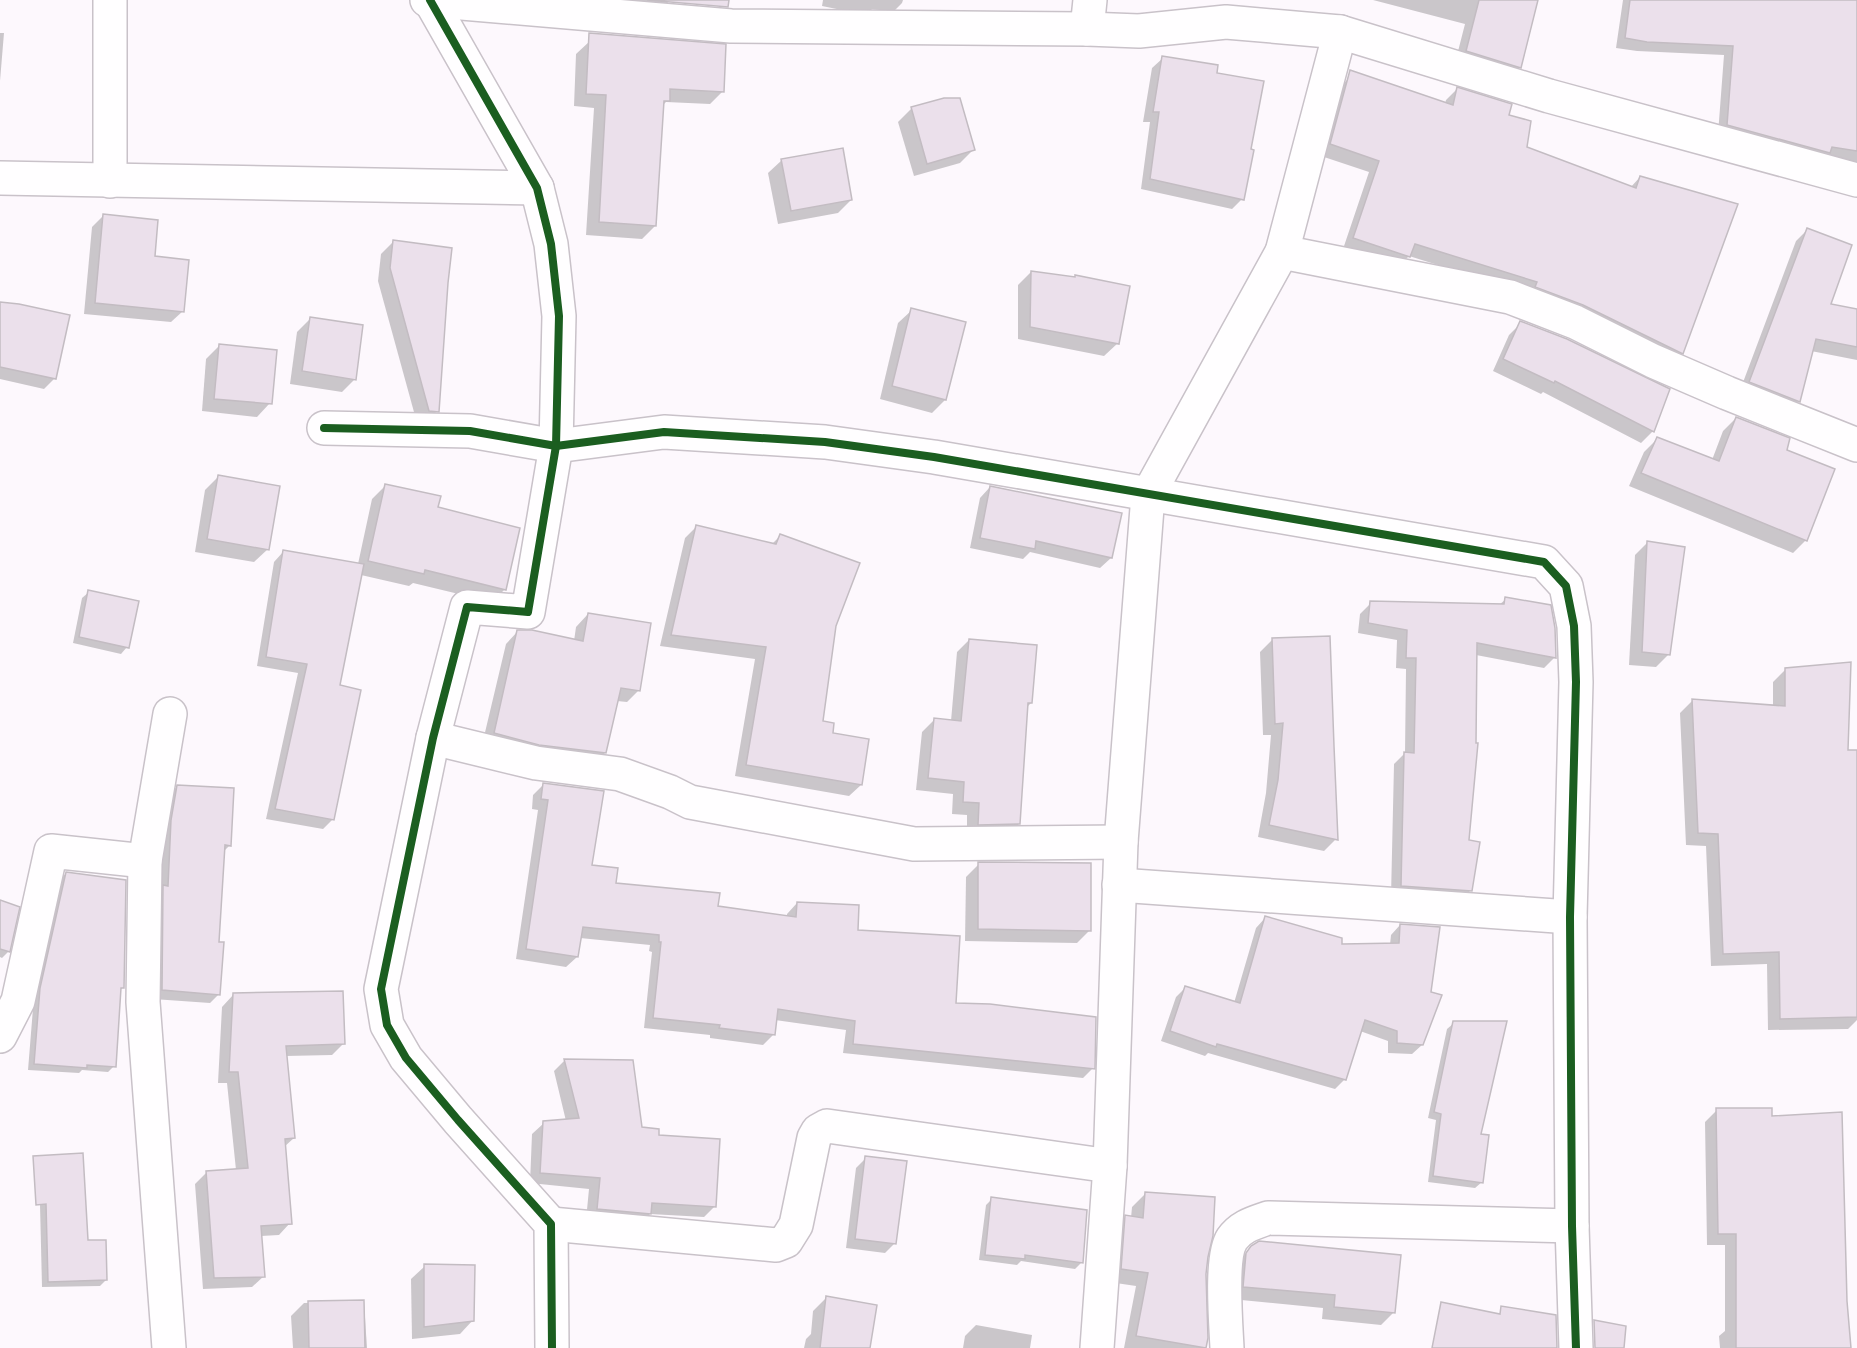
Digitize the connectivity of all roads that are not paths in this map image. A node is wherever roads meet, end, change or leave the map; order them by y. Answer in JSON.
{"nodes":[{"id":1,"x":110,"y":0,"type":"edge"},
{"id":2,"x":429,"y":0,"type":"edge"},
{"id":3,"x":1088,"y":15,"type":"edge"},
{"id":4,"x":1340,"y":32,"type":"junction"},
{"id":5,"x":0,"y":178,"type":"edge"},
{"id":6,"x":1857,"y":180,"type":"edge"},
{"id":7,"x":110,"y":181,"type":"junction"},
{"id":8,"x":537,"y":188,"type":"junction"},
{"id":9,"x":1282,"y":252,"type":"junction"},
{"id":10,"x":324,"y":428,"type":"dead end"},
{"id":11,"x":1857,"y":445,"type":"edge"},
{"id":12,"x":555,"y":446,"type":"junction"},
{"id":13,"x":1148,"y":495,"type":"junction"},
{"id":14,"x":170,"y":714,"type":"dead end"},
{"id":15,"x":433,"y":738,"type":"junction"},
{"id":16,"x":1121,"y":842,"type":"junction"},
{"id":17,"x":145,"y":861,"type":"junction"},
{"id":18,"x":1119,"y":885,"type":"junction"},
{"id":19,"x":1570,"y":917,"type":"junction"},
{"id":20,"x":9,"y":996,"type":"edge"},
{"id":21,"x":0,"y":1036,"type":"edge"},
{"id":22,"x":1110,"y":1166,"type":"junction"},
{"id":23,"x":551,"y":1224,"type":"junction"},
{"id":24,"x":1572,"y":1226,"type":"junction"},
{"id":25,"x":169,"y":1348,"type":"edge"},
{"id":26,"x":552,"y":1348,"type":"edge"},
{"id":27,"x":1097,"y":1348,"type":"edge"},
{"id":28,"x":1227,"y":1348,"type":"edge"},
{"id":29,"x":1576,"y":1348,"type":"edge"}],
"edges":[{"from":1,"to":7,"type":"street"},
{"from":2,"to":3,"type":"street"},
{"from":2,"to":8,"type":"street"},
{"from":3,"to":4,"type":"street"},
{"from":4,"to":6,"type":"street"},
{"from":4,"to":9,"type":"street"},
{"from":5,"to":7,"type":"street"},
{"from":7,"to":8,"type":"street"},
{"from":8,"to":12,"type":"street"},
{"from":9,"to":11,"type":"street"},
{"from":9,"to":13,"type":"street"},
{"from":10,"to":12,"type":"street"},
{"from":12,"to":13,"type":"street"},
{"from":12,"to":15,"type":"street"},
{"from":13,"to":16,"type":"street"},
{"from":13,"to":19,"type":"street"},
{"from":14,"to":17,"type":"street"},
{"from":15,"to":16,"type":"street"},
{"from":15,"to":23,"type":"street"},
{"from":16,"to":18,"type":"street"},
{"from":17,"to":20,"type":"street"},
{"from":17,"to":25,"type":"street"},
{"from":18,"to":19,"type":"street"},
{"from":18,"to":22,"type":"street"},
{"from":19,"to":24,"type":"street"},
{"from":20,"to":21,"type":"street"},
{"from":22,"to":23,"type":"street"},
{"from":22,"to":27,"type":"street"},
{"from":23,"to":26,"type":"street"},
{"from":24,"to":28,"type":"street"},
{"from":24,"to":29,"type":"street"}]}
